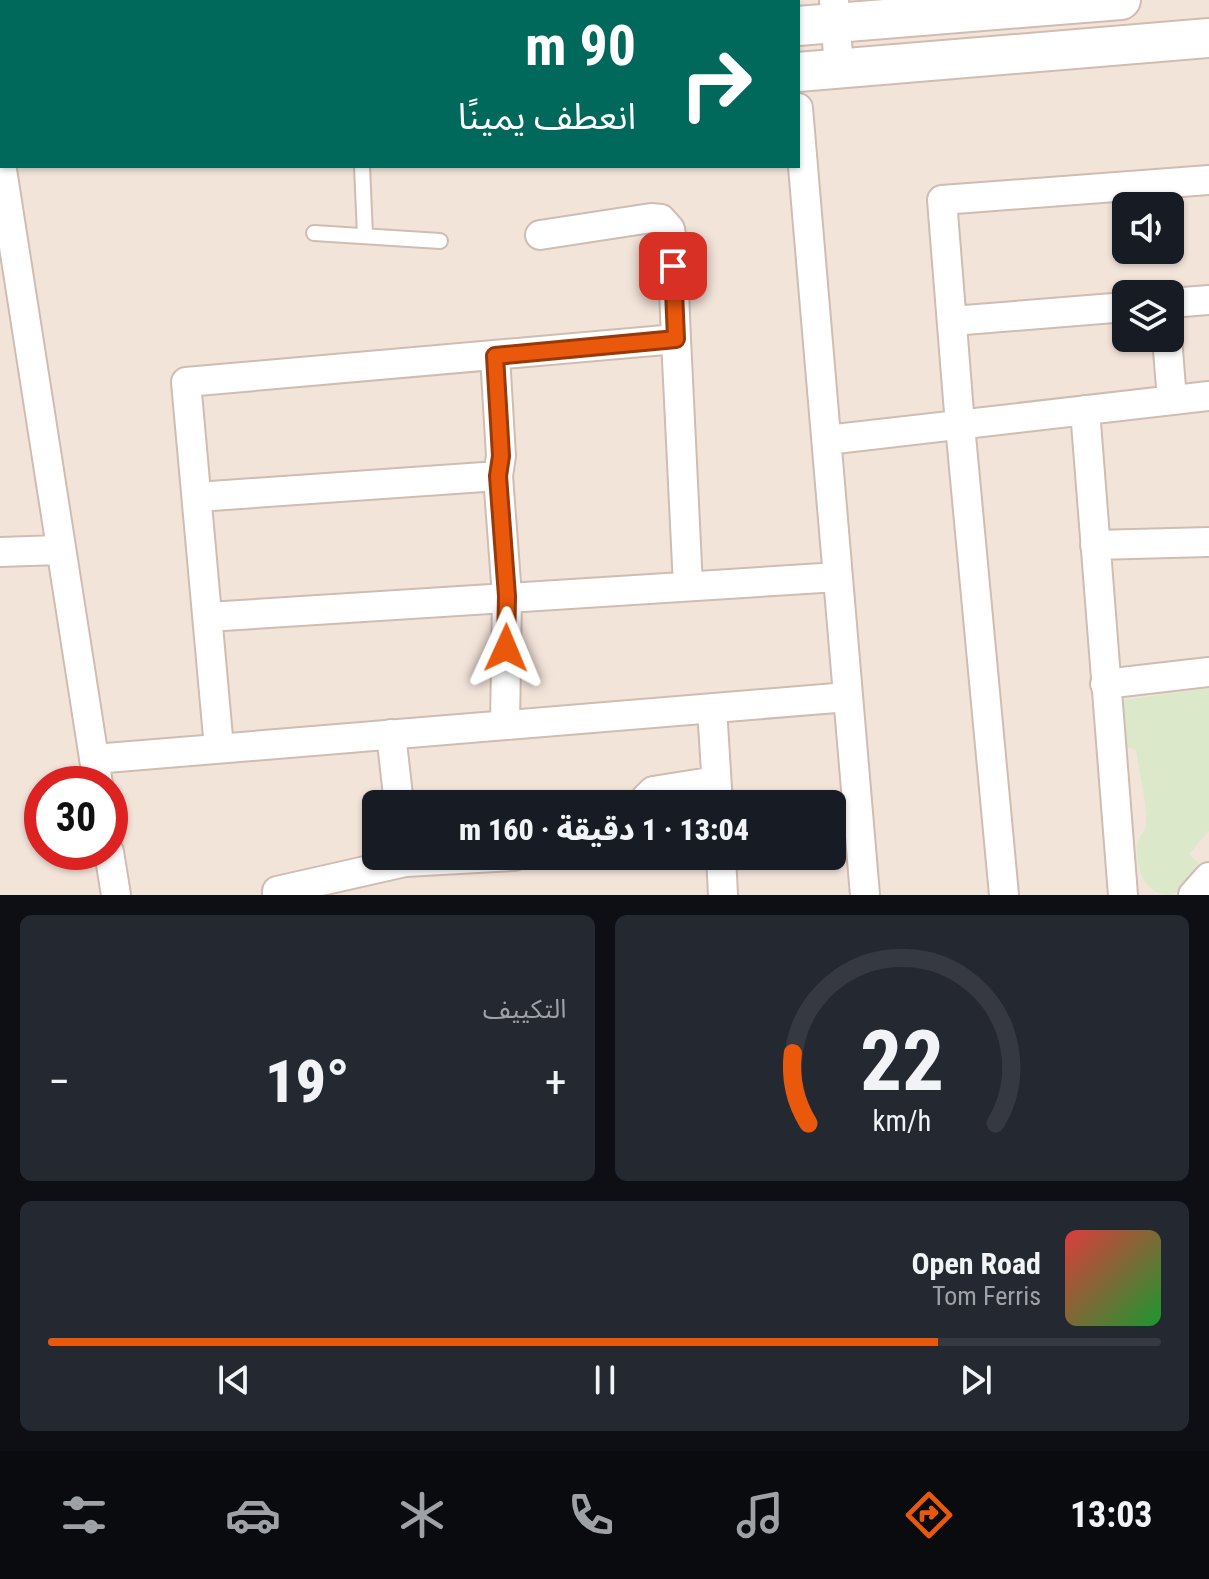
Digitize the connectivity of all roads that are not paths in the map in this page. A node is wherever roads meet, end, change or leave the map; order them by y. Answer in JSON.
{"nodes":[{"id":1,"x":1121,"y":0,"type":"edge"},
{"id":2,"x":834,"y":12,"type":"edge"},
{"id":3,"x":800,"y":25,"type":"edge"},
{"id":4,"x":1209,"y":38,"type":"edge"},
{"id":5,"x":839,"y":69,"type":"junction"},
{"id":6,"x":800,"y":72,"type":"edge"},
{"id":7,"x":800,"y":131,"type":"edge"},
{"id":8,"x":2,"y":168,"type":"edge"},
{"id":9,"x":362,"y":168,"type":"edge"},
{"id":10,"x":1209,"y":180,"type":"edge"},
{"id":11,"x":314,"y":233,"type":"dead end"},
{"id":12,"x":365,"y":235,"type":"junction"},
{"id":13,"x":540,"y":235,"type":"dead end"},
{"id":14,"x":440,"y":241,"type":"dead end"},
{"id":15,"x":1209,"y":300,"type":"edge"},
{"id":16,"x":1184,"y":302,"type":"edge"},
{"id":17,"x":1112,"y":308,"type":"edge"},
{"id":18,"x":952,"y":321,"type":"junction"},
{"id":19,"x":676,"y":339,"type":"junction"},
{"id":20,"x":1168,"y":352,"type":"edge"},
{"id":21,"x":495,"y":356,"type":"junction"},
{"id":22,"x":1209,"y":396,"type":"edge"},
{"id":23,"x":1172,"y":400,"type":"junction"},
{"id":24,"x":1085,"y":410,"type":"junction"},
{"id":25,"x":960,"y":425,"type":"junction"},
{"id":26,"x":827,"y":440,"type":"junction"},
{"id":27,"x":498,"y":476,"type":"junction"},
{"id":28,"x":197,"y":497,"type":"junction"},
{"id":29,"x":1209,"y":542,"type":"edge"},
{"id":30,"x":1095,"y":545,"type":"junction"},
{"id":31,"x":59,"y":550,"type":"junction"},
{"id":32,"x":0,"y":552,"type":"edge"},
{"id":33,"x":838,"y":577,"type":"junction"},
{"id":34,"x":688,"y":586,"type":"junction"},
{"id":35,"x":507,"y":596,"type":"junction"},
{"id":36,"x":208,"y":617,"type":"junction"},
{"id":37,"x":1209,"y":672,"type":"edge"},
{"id":38,"x":1105,"y":684,"type":"junction"},
{"id":39,"x":848,"y":697,"type":"junction"},
{"id":40,"x":712,"y":708,"type":"junction"},
{"id":41,"x":505,"y":725,"type":"junction"},
{"id":42,"x":391,"y":734,"type":"junction"},
{"id":43,"x":219,"y":748,"type":"junction"},
{"id":44,"x":95,"y":766,"type":"edge"},
{"id":45,"x":123,"y":766,"type":"edge"},
{"id":46,"x":397,"y":790,"type":"edge"},
{"id":47,"x":717,"y":790,"type":"edge"},
{"id":48,"x":846,"y":790,"type":"edge"},
{"id":49,"x":846,"y":821,"type":"edge"},
{"id":50,"x":112,"y":870,"type":"edge"},
{"id":51,"x":362,"y":870,"type":"edge"},
{"id":52,"x":722,"y":870,"type":"edge"},
{"id":53,"x":1209,"y":877,"type":"edge"},
{"id":54,"x":116,"y":895,"type":"edge"},
{"id":55,"x":277,"y":895,"type":"edge"},
{"id":56,"x":723,"y":895,"type":"edge"},
{"id":57,"x":865,"y":895,"type":"edge"},
{"id":58,"x":1004,"y":895,"type":"edge"},
{"id":59,"x":1123,"y":895,"type":"edge"},
{"id":60,"x":1193,"y":895,"type":"edge"}],
"edges":[{"from":1,"to":2,"type":"main road"},
{"from":2,"to":3,"type":"main road"},
{"from":2,"to":5,"type":"street"},
{"from":4,"to":5,"type":"main road"},
{"from":5,"to":6,"type":"main road"},
{"from":7,"to":26,"type":"street"},
{"from":8,"to":31,"type":"street"},
{"from":9,"to":12,"type":"lane"},
{"from":10,"to":18,"type":"street"},
{"from":11,"to":12,"type":"lane"},
{"from":12,"to":14,"type":"lane"},
{"from":13,"to":19,"type":"street"},
{"from":15,"to":16,"type":"street"},
{"from":17,"to":18,"type":"street"},
{"from":18,"to":25,"type":"street"},
{"from":19,"to":21,"type":"street"},
{"from":19,"to":34,"type":"street"},
{"from":20,"to":23,"type":"street"},
{"from":21,"to":27,"type":"street"},
{"from":21,"to":28,"type":"street"},
{"from":22,"to":23,"type":"street"},
{"from":23,"to":24,"type":"street"},
{"from":24,"to":25,"type":"street"},
{"from":24,"to":30,"type":"street"},
{"from":25,"to":26,"type":"street"},
{"from":25,"to":58,"type":"street"},
{"from":26,"to":33,"type":"street"},
{"from":27,"to":28,"type":"street"},
{"from":27,"to":35,"type":"street"},
{"from":28,"to":36,"type":"street"},
{"from":29,"to":30,"type":"street"},
{"from":30,"to":38,"type":"street"},
{"from":31,"to":32,"type":"street"},
{"from":31,"to":44,"type":"street"},
{"from":33,"to":34,"type":"street"},
{"from":33,"to":39,"type":"street"},
{"from":34,"to":35,"type":"street"},
{"from":35,"to":36,"type":"street"},
{"from":35,"to":41,"type":"street"},
{"from":36,"to":43,"type":"street"},
{"from":37,"to":38,"type":"street"},
{"from":38,"to":59,"type":"street"},
{"from":39,"to":40,"type":"street"},
{"from":39,"to":48,"type":"street"},
{"from":40,"to":41,"type":"street"},
{"from":40,"to":47,"type":"street"},
{"from":41,"to":42,"type":"street"},
{"from":42,"to":43,"type":"street"},
{"from":42,"to":46,"type":"street"},
{"from":43,"to":45,"type":"street"},
{"from":49,"to":57,"type":"street"},
{"from":50,"to":54,"type":"street"},
{"from":51,"to":55,"type":"street"},
{"from":52,"to":56,"type":"street"},
{"from":53,"to":60,"type":"street"}]}
